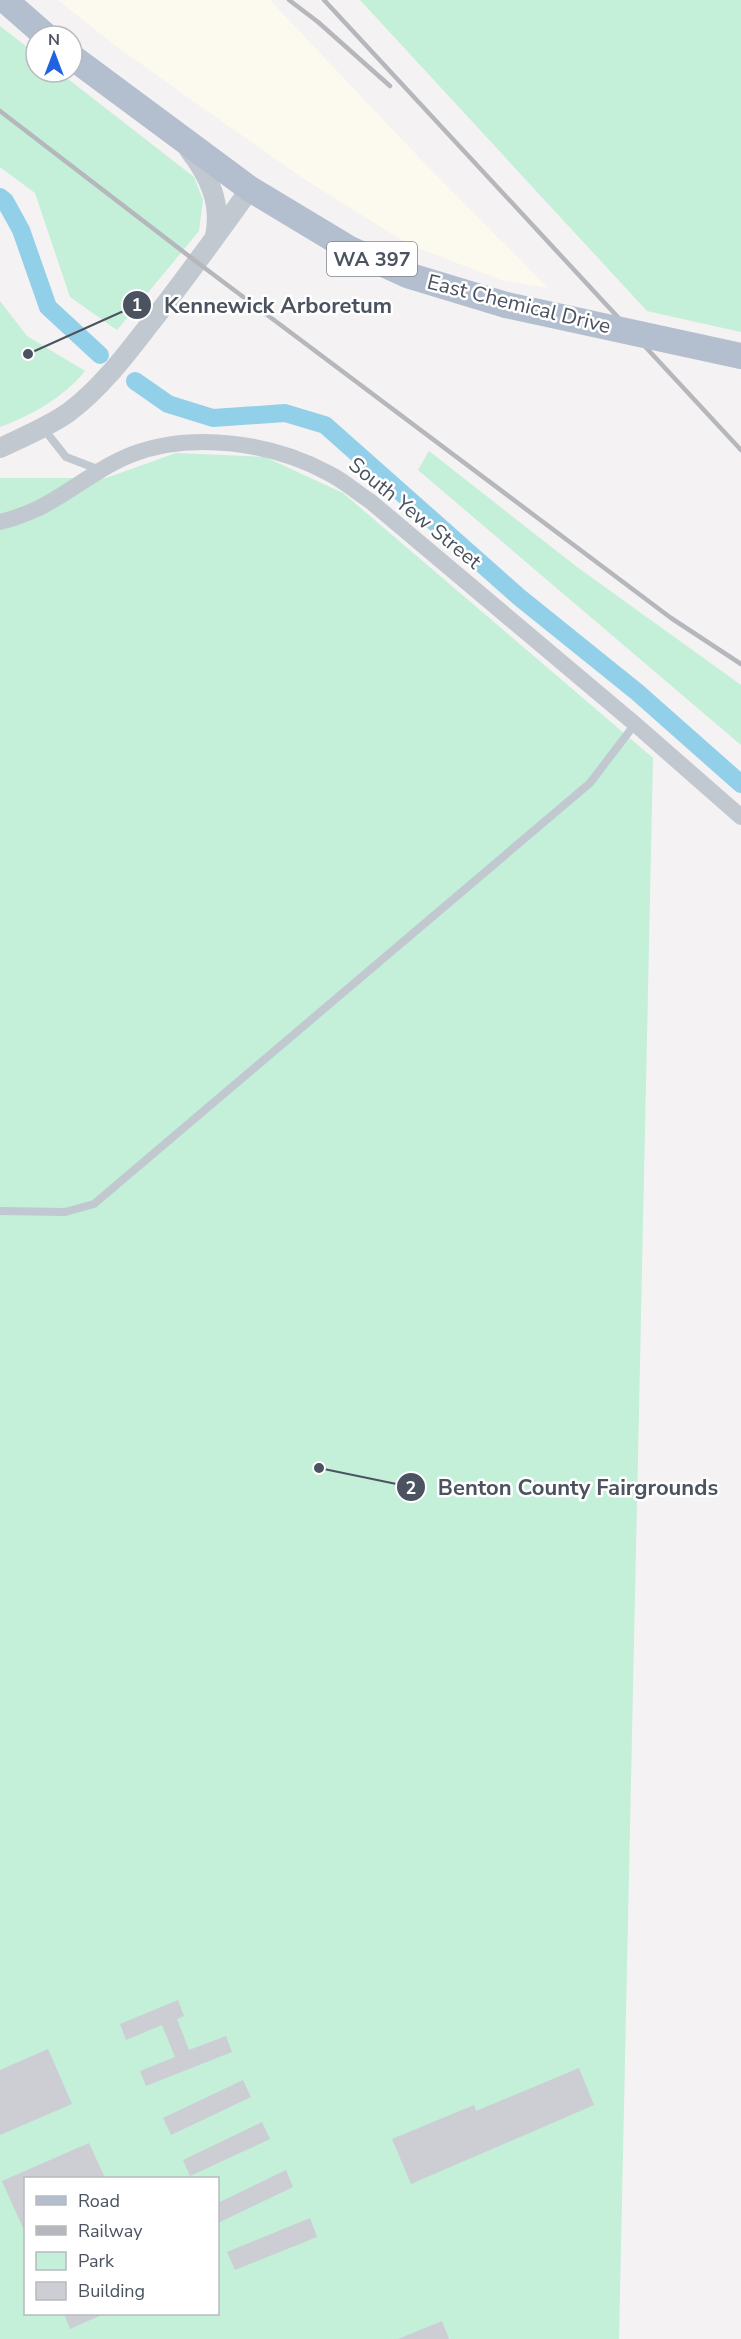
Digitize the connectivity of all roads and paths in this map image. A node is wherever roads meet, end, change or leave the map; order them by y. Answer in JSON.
{"nodes":[{"id":1,"x":5,"y":0,"type":"edge"},
{"id":2,"x":32,"y":24,"type":"edge"},
{"id":3,"x":84,"y":66,"type":"edge"},
{"id":4,"x":178,"y":136,"type":"junction"},
{"id":5,"x":249,"y":189,"type":"junction"},
{"id":6,"x":214,"y":240,"type":"junction"},
{"id":7,"x":741,"y":356,"type":"edge"},
{"id":8,"x":42,"y":427,"type":"junction"},
{"id":9,"x":0,"y":448,"type":"edge"},
{"id":10,"x":101,"y":470,"type":"junction"},
{"id":11,"x":0,"y":522,"type":"edge"},
{"id":12,"x":635,"y":724,"type":"junction"},
{"id":13,"x":741,"y":817,"type":"edge"},
{"id":14,"x":0,"y":1211,"type":"edge"}],
"edges":[{"from":1,"to":2,"type":"main road"},
{"from":3,"to":4,"type":"main road","name":"East Chemical Drive","number":"WA 397"},
{"from":4,"to":5,"type":"main road","name":"East Chemical Drive","number":"WA 397"},
{"from":4,"to":6,"type":"street"},
{"from":5,"to":6,"type":"street"},
{"from":5,"to":7,"type":"main road","name":"East Chemical Drive","number":"WA 397","bridge":true},
{"from":6,"to":8,"type":"street"},
{"from":8,"to":9,"type":"street"},
{"from":8,"to":10,"type":"lane"},
{"from":10,"to":11,"type":"street","name":"South Yew Street"},
{"from":10,"to":12,"type":"street","name":"South Yew Street"},
{"from":12,"to":13,"type":"street","name":"South Yew Street"},
{"from":12,"to":14,"type":"lane"}]}
